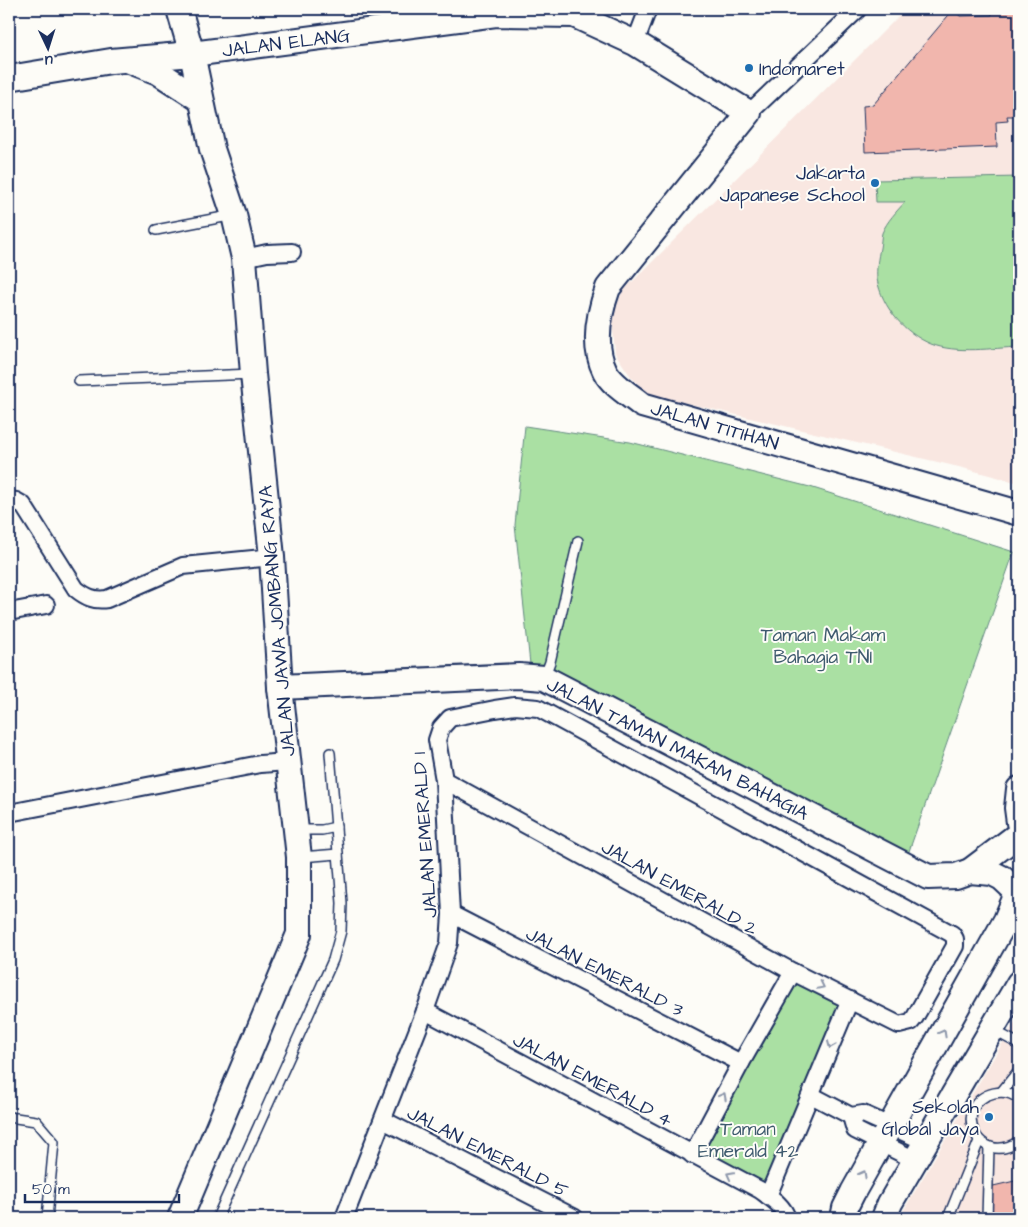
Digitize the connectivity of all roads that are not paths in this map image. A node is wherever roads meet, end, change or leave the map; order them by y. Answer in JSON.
{"nodes":[{"id":1,"x":179,"y":9,"type":"edge"},
{"id":2,"x":648,"y":9,"type":"edge"},
{"id":3,"x":858,"y":9,"type":"edge"},
{"id":4,"x":574,"y":12,"type":"edge"},
{"id":5,"x":635,"y":43,"type":"junction"},
{"id":6,"x":192,"y":54,"type":"junction"},
{"id":7,"x":129,"y":60,"type":"junction"},
{"id":8,"x":9,"y":78,"type":"edge"},
{"id":9,"x":201,"y":100,"type":"junction"},
{"id":10,"x":749,"y":113,"type":"junction"},
{"id":11,"x":234,"y":215,"type":"junction"},
{"id":12,"x":156,"y":230,"type":"dead end"},
{"id":13,"x":292,"y":252,"type":"dead end"},
{"id":14,"x":244,"y":258,"type":"junction"},
{"id":15,"x":253,"y":374,"type":"junction"},
{"id":16,"x":79,"y":381,"type":"dead end"},
{"id":17,"x":9,"y":500,"type":"edge"},
{"id":18,"x":1019,"y":512,"type":"edge"},
{"id":19,"x":578,"y":541,"type":"dead end"},
{"id":20,"x":272,"y":557,"type":"junction"},
{"id":21,"x":46,"y":605,"type":"dead end"},
{"id":22,"x":9,"y":612,"type":"edge"},
{"id":23,"x":544,"y":678,"type":"junction"},
{"id":24,"x":280,"y":687,"type":"junction"},
{"id":25,"x":330,"y":753,"type":"dead end"},
{"id":26,"x":288,"y":762,"type":"junction"},
{"id":27,"x":444,"y":780,"type":"junction"},
{"id":28,"x":1019,"y":789,"type":"edge"},
{"id":29,"x":9,"y":813,"type":"edge"},
{"id":30,"x":1019,"y":823,"type":"edge"},
{"id":31,"x":336,"y":827,"type":"junction"},
{"id":32,"x":296,"y":830,"type":"junction"},
{"id":33,"x":1019,"y":834,"type":"edge"},
{"id":34,"x":338,"y":854,"type":"junction"},
{"id":35,"x":299,"y":857,"type":"junction"},
{"id":36,"x":970,"y":871,"type":"junction"},
{"id":37,"x":1019,"y":892,"type":"edge"},
{"id":38,"x":451,"y":914,"type":"junction"},
{"id":39,"x":793,"y":972,"type":"junction"},
{"id":40,"x":1019,"y":983,"type":"edge"},
{"id":41,"x":850,"y":1000,"type":"junction"},
{"id":42,"x":425,"y":1011,"type":"junction"},
{"id":43,"x":899,"y":1025,"type":"joint"},
{"id":44,"x":992,"y":1029,"type":"junction"},
{"id":45,"x":1019,"y":1044,"type":"edge"},
{"id":46,"x":741,"y":1062,"type":"junction"},
{"id":47,"x":1019,"y":1070,"type":"edge"},
{"id":48,"x":1002,"y":1091,"type":"junction"},
{"id":49,"x":811,"y":1095,"type":"junction"},
{"id":50,"x":1019,"y":1099,"type":"edge"},
{"id":51,"x":9,"y":1117,"type":"edge"},
{"id":52,"x":383,"y":1120,"type":"junction"},
{"id":53,"x":886,"y":1134,"type":"junction"},
{"id":54,"x":979,"y":1141,"type":"junction"},
{"id":55,"x":1019,"y":1141,"type":"edge"},
{"id":56,"x":989,"y":1147,"type":"junction"},
{"id":57,"x":920,"y":1151,"type":"junction"},
{"id":58,"x":692,"y":1155,"type":"junction"},
{"id":59,"x":768,"y":1196,"type":"junction"},
{"id":60,"x":47,"y":1218,"type":"edge"},
{"id":61,"x":180,"y":1218,"type":"edge"},
{"id":62,"x":217,"y":1218,"type":"edge"},
{"id":63,"x":344,"y":1218,"type":"edge"},
{"id":64,"x":575,"y":1218,"type":"edge"},
{"id":65,"x":787,"y":1218,"type":"edge"},
{"id":66,"x":842,"y":1218,"type":"edge"},
{"id":67,"x":884,"y":1218,"type":"edge"},
{"id":68,"x":948,"y":1218,"type":"edge"},
{"id":69,"x":987,"y":1218,"type":"edge"}],
"edges":[{"from":1,"to":6,"type":"main road","name":"JALAN JAWA JOMBANG RAYA"},
{"from":2,"to":5,"type":"street"},
{"from":3,"to":10,"type":"street","name":"JALAN TITIHAN"},
{"from":4,"to":5,"type":"main road","name":"JALAN ELANG"},
{"from":4,"to":6,"type":"main road","name":"JALAN ELANG"},
{"from":5,"to":10,"type":"main road","name":"JALAN ELANG"},
{"from":6,"to":7,"type":"main road","name":"JALAN ELANG"},
{"from":6,"to":9,"type":"main road","name":"JALAN JAWA JOMBANG RAYA"},
{"from":7,"to":8,"type":"main road","name":"JALAN ELANG"},
{"from":7,"to":9,"type":"main road"},
{"from":9,"to":11,"type":"main road","name":"JALAN JAWA JOMBANG RAYA"},
{"from":10,"to":18,"type":"main road","name":"JALAN TITIHAN"},
{"from":11,"to":12,"type":"lane"},
{"from":11,"to":14,"type":"main road","name":"JALAN JAWA JOMBANG RAYA"},
{"from":13,"to":14,"type":"street"},
{"from":14,"to":15,"type":"main road","name":"JALAN JAWA JOMBANG RAYA"},
{"from":15,"to":16,"type":"lane"},
{"from":15,"to":20,"type":"main road","name":"JALAN JAWA JOMBANG RAYA"},
{"from":17,"to":20,"type":"street"},
{"from":19,"to":23,"type":"lane"},
{"from":20,"to":24,"type":"main road","name":"JALAN JAWA JOMBANG RAYA"},
{"from":21,"to":22,"type":"street"},
{"from":23,"to":24,"type":"main road","name":"JALAN TAMAN MAKAM BAHAGIA"},
{"from":23,"to":36,"type":"main road","name":"JALAN TAMAN MAKAM BAHAGIA"},
{"from":24,"to":26,"type":"main road","name":"JALAN JAWA JOMBANG RAYA"},
{"from":25,"to":31,"type":"lane"},
{"from":26,"to":29,"type":"street"},
{"from":26,"to":32,"type":"main road","name":"JALAN JAWA JOMBANG RAYA"},
{"from":27,"to":38,"type":"street","name":"JALAN EMERALD 1"},
{"from":27,"to":39,"type":"street","name":"JALAN EMERALD 2"},
{"from":27,"to":43,"type":"street","name":"JALAN EMERALD 1"},
{"from":28,"to":30,"type":"main road"},
{"from":31,"to":32,"type":"lane"},
{"from":31,"to":34,"type":"lane"},
{"from":32,"to":35,"type":"main road","name":"JALAN JAWA JOMBANG RAYA"},
{"from":33,"to":36,"type":"main road","name":"JALAN TAMAN MAKAM BAHAGIA"},
{"from":34,"to":35,"type":"lane"},
{"from":34,"to":62,"type":"lane"},
{"from":35,"to":61,"type":"main road","name":"JALAN JAWA JOMBANG RAYA"},
{"from":36,"to":37,"type":"main road"},
{"from":53,"to":37,"type":"main road","one_way":true},
{"from":38,"to":42,"type":"street","name":"JALAN EMERALD 1"},
{"from":38,"to":46,"type":"street","name":"JALAN EMERALD 3"},
{"from":39,"to":41,"type":"street","name":"JALAN EMERALD 2","one_way":true},
{"from":39,"to":46,"type":"street"},
{"from":40,"to":44,"type":"main road"},
{"from":41,"to":43,"type":"street","name":"JALAN EMERALD 2"},
{"from":41,"to":49,"type":"street","one_way":true},
{"from":42,"to":52,"type":"street","name":"JALAN EMERALD 1"},
{"from":42,"to":58,"type":"street","name":"JALAN EMERALD 4"},
{"from":44,"to":45,"type":"lane"},
{"from":44,"to":57,"type":"main road"},
{"from":58,"to":46,"type":"street","one_way":true},
{"from":47,"to":48,"type":"lane"},
{"from":48,"to":50,"type":"lane"},
{"from":48,"to":54,"type":"lane"},
{"from":49,"to":53,"type":"street"},
{"from":49,"to":59,"type":"street"},
{"from":51,"to":60,"type":"lane"},
{"from":52,"to":63,"type":"street","name":"JALAN EMERALD 1"},
{"from":52,"to":64,"type":"street","name":"JALAN EMERALD 5"},
{"from":53,"to":57,"type":"street"},
{"from":66,"to":53,"type":"main road","one_way":true},
{"from":54,"to":56,"type":"lane"},
{"from":54,"to":68,"type":"lane"},
{"from":55,"to":56,"type":"lane"},
{"from":56,"to":69,"type":"lane"},
{"from":57,"to":67,"type":"main road"},
{"from":59,"to":58,"type":"street","name":"JALAN EMERALD 4","one_way":true},
{"from":59,"to":65,"type":"street","name":"JALAN EMERALD 4"}]}
